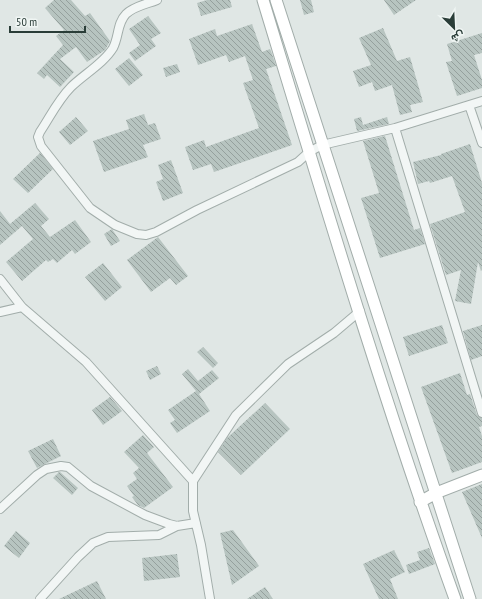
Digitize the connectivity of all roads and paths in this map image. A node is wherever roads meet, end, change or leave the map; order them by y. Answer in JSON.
{"nodes":[{"id":1,"x":157,"y":0,"type":"edge"},
{"id":2,"x":263,"y":0,"type":"edge"},
{"id":3,"x":276,"y":0,"type":"edge"},
{"id":4,"x":482,"y":101,"type":"edge"},
{"id":5,"x":469,"y":105,"type":"junction"},
{"id":6,"x":396,"y":128,"type":"junction"},
{"id":7,"x":482,"y":142,"type":"edge"},
{"id":8,"x":322,"y":146,"type":"junction"},
{"id":9,"x":309,"y":152,"type":"junction"},
{"id":10,"x":0,"y":279,"type":"edge"},
{"id":11,"x":374,"y":304,"type":"junction"},
{"id":12,"x":22,"y":306,"type":"junction"},
{"id":13,"x":360,"y":311,"type":"junction"},
{"id":14,"x":0,"y":312,"type":"edge"},
{"id":15,"x":482,"y":413,"type":"edge"},
{"id":16,"x":482,"y":475,"type":"edge"},
{"id":17,"x":193,"y":481,"type":"junction"},
{"id":18,"x":436,"y":493,"type":"junction"},
{"id":19,"x":420,"y":502,"type":"junction"},
{"id":20,"x":0,"y":509,"type":"edge"},
{"id":21,"x":196,"y":523,"type":"junction"},
{"id":22,"x":178,"y":526,"type":"junction"},
{"id":23,"x":209,"y":587,"type":"junction"},
{"id":24,"x":40,"y":599,"type":"edge"},
{"id":25,"x":210,"y":599,"type":"edge"},
{"id":26,"x":217,"y":599,"type":"edge"},
{"id":27,"x":455,"y":599,"type":"edge"},
{"id":28,"x":470,"y":599,"type":"edge"}],
"edges":[{"from":1,"to":9,"type":"street"},
{"from":2,"to":9,"type":"main road"},
{"from":3,"to":8,"type":"main road"},
{"from":4,"to":5,"type":"street"},
{"from":5,"to":6,"type":"street"},
{"from":5,"to":7,"type":"street"},
{"from":6,"to":8,"type":"street"},
{"from":6,"to":15,"type":"street"},
{"from":8,"to":9,"type":"street"},
{"from":8,"to":11,"type":"main road"},
{"from":9,"to":13,"type":"main road"},
{"from":10,"to":12,"type":"street"},
{"from":11,"to":13,"type":"main road"},
{"from":11,"to":18,"type":"main road"},
{"from":12,"to":14,"type":"street"},
{"from":12,"to":17,"type":"street"},
{"from":13,"to":17,"type":"street"},
{"from":13,"to":19,"type":"main road"},
{"from":16,"to":18,"type":"main road"},
{"from":17,"to":21,"type":"street"},
{"from":18,"to":19,"type":"main road"},
{"from":18,"to":28,"type":"main road"},
{"from":19,"to":27,"type":"main road"},
{"from":20,"to":22,"type":"street"},
{"from":21,"to":22,"type":"street"},
{"from":21,"to":23,"type":"street"},
{"from":22,"to":24,"type":"street"},
{"from":23,"to":25,"type":"street"},
{"from":23,"to":26,"type":"street"}]}
